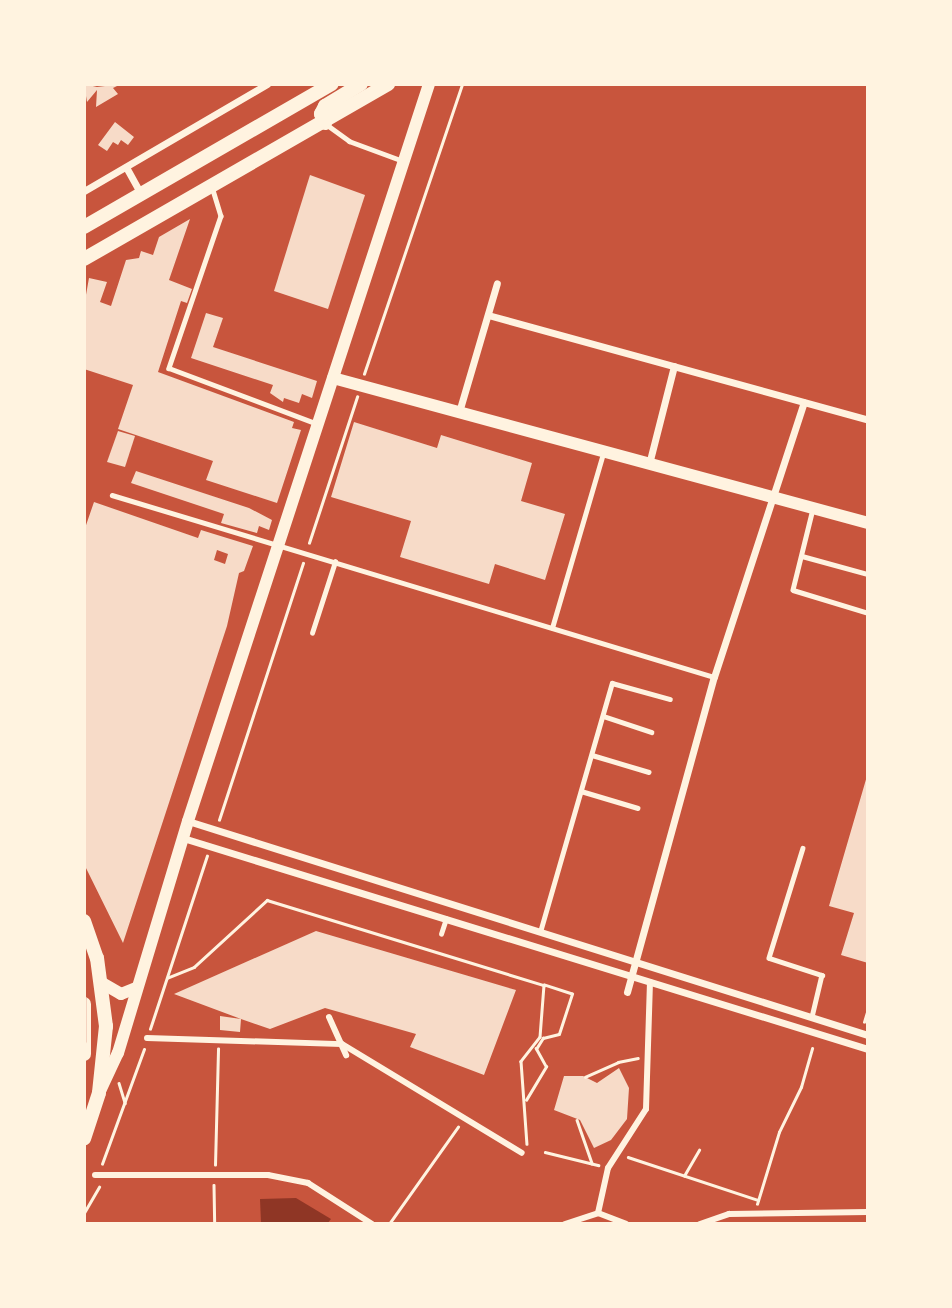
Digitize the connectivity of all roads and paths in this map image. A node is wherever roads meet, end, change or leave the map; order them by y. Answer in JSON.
{"nodes":[{"id":1,"x":267,"y":84,"type":"edge"},
{"id":2,"x":332,"y":84,"type":"edge"},
{"id":3,"x":361,"y":84,"type":"edge"},
{"id":4,"x":388,"y":84,"type":"edge"},
{"id":5,"x":429,"y":84,"type":"edge"},
{"id":6,"x":462,"y":84,"type":"edge"},
{"id":7,"x":325,"y":123,"type":"junction"},
{"id":8,"x":403,"y":162,"type":"junction"},
{"id":9,"x":126,"y":167,"type":"junction"},
{"id":10,"x":213,"y":186,"type":"junction"},
{"id":11,"x":84,"y":191,"type":"edge"},
{"id":12,"x":141,"y":194,"type":"junction"},
{"id":13,"x":84,"y":227,"type":"edge"},
{"id":14,"x":84,"y":259,"type":"edge"},
{"id":15,"x":497,"y":283,"type":"dead end"},
{"id":16,"x":488,"y":316,"type":"junction"},
{"id":17,"x":674,"y":366,"type":"junction"},
{"id":18,"x":333,"y":378,"type":"junction"},
{"id":19,"x":360,"y":385,"type":"junction"},
{"id":20,"x":804,"y":402,"type":"junction"},
{"id":21,"x":459,"y":412,"type":"junction"},
{"id":22,"x":868,"y":419,"type":"edge"},
{"id":23,"x":318,"y":424,"type":"junction"},
{"id":24,"x":604,"y":451,"type":"junction"},
{"id":25,"x":649,"y":464,"type":"junction"},
{"id":26,"x":112,"y":495,"type":"dead end"},
{"id":27,"x":774,"y":498,"type":"junction"},
{"id":28,"x":814,"y":509,"type":"junction"},
{"id":29,"x":868,"y":523,"type":"edge"},
{"id":30,"x":278,"y":547,"type":"junction"},
{"id":31,"x":306,"y":554,"type":"junction"},
{"id":32,"x":802,"y":556,"type":"junction"},
{"id":33,"x":335,"y":562,"type":"junction"},
{"id":34,"x":868,"y":573,"type":"edge"},
{"id":35,"x":868,"y":613,"type":"edge"},
{"id":36,"x":552,"y":628,"type":"junction"},
{"id":37,"x":312,"y":633,"type":"dead end"},
{"id":38,"x":714,"y":677,"type":"junction"},
{"id":39,"x":670,"y":699,"type":"dead end"},
{"id":40,"x":603,"y":716,"type":"junction"},
{"id":41,"x":652,"y":732,"type":"dead end"},
{"id":42,"x":592,"y":755,"type":"junction"},
{"id":43,"x":649,"y":772,"type":"dead end"},
{"id":44,"x":581,"y":791,"type":"junction"},
{"id":45,"x":638,"y":808,"type":"dead end"},
{"id":46,"x":188,"y":821,"type":"junction"},
{"id":47,"x":216,"y":830,"type":"junction"},
{"id":48,"x":183,"y":838,"type":"junction"},
{"id":49,"x":211,"y":846,"type":"junction"},
{"id":50,"x":803,"y":848,"type":"dead end"},
{"id":51,"x":446,"y":919,"type":"junction"},
{"id":52,"x":84,"y":922,"type":"edge"},
{"id":53,"x":540,"y":932,"type":"junction"},
{"id":54,"x":441,"y":934,"type":"dead end"},
{"id":55,"x":634,"y":961,"type":"junction"},
{"id":56,"x":631,"y":976,"type":"junction"},
{"id":57,"x":167,"y":978,"type":"junction"},
{"id":58,"x":650,"y":982,"type":"junction"},
{"id":59,"x":102,"y":983,"type":"junction"},
{"id":60,"x":544,"y":985,"type":"junction"},
{"id":61,"x":136,"y":988,"type":"junction"},
{"id":62,"x":627,"y":992,"type":"dead end"},
{"id":63,"x":84,"y":1004,"type":"edge"},
{"id":64,"x":330,"y":1017,"type":"dead end"},
{"id":65,"x":812,"y":1017,"type":"junction"},
{"id":66,"x":868,"y":1035,"type":"edge"},
{"id":67,"x":147,"y":1038,"type":"junction"},
{"id":68,"x":218,"y":1039,"type":"junction"},
{"id":69,"x":342,"y":1044,"type":"junction"},
{"id":70,"x":812,"y":1049,"type":"dead end"},
{"id":71,"x":868,"y":1049,"type":"edge"},
{"id":72,"x":84,"y":1054,"type":"edge"},
{"id":73,"x":346,"y":1055,"type":"dead end"},
{"id":74,"x":645,"y":1058,"type":"junction"},
{"id":75,"x":585,"y":1077,"type":"dead end"},
{"id":76,"x":99,"y":1093,"type":"junction"},
{"id":77,"x":525,"y":1100,"type":"junction"},
{"id":78,"x":464,"y":1119,"type":"junction"},
{"id":79,"x":577,"y":1120,"type":"dead end"},
{"id":80,"x":84,"y":1139,"type":"edge"},
{"id":81,"x":699,"y":1150,"type":"dead end"},
{"id":82,"x":545,"y":1152,"type":"dead end"},
{"id":83,"x":522,"y":1153,"type":"joint"},
{"id":84,"x":618,"y":1154,"type":"junction"},
{"id":85,"x":592,"y":1163,"type":"junction"},
{"id":86,"x":608,"y":1168,"type":"junction"},
{"id":87,"x":99,"y":1176,"type":"junction"},
{"id":88,"x":214,"y":1176,"type":"junction"},
{"id":89,"x":684,"y":1176,"type":"junction"},
{"id":90,"x":758,"y":1200,"type":"junction"},
{"id":91,"x":868,"y":1212,"type":"edge"},
{"id":92,"x":84,"y":1213,"type":"edge"},
{"id":93,"x":598,"y":1213,"type":"junction"},
{"id":94,"x":754,"y":1213,"type":"junction"},
{"id":95,"x":215,"y":1224,"type":"edge"},
{"id":96,"x":372,"y":1224,"type":"edge"},
{"id":97,"x":388,"y":1224,"type":"edge"},
{"id":98,"x":565,"y":1224,"type":"edge"},
{"id":99,"x":626,"y":1224,"type":"edge"},
{"id":100,"x":700,"y":1224,"type":"edge"}],
"edges":[{"from":1,"to":9,"type":"street"},
{"from":2,"to":12,"type":"main road"},
{"from":3,"to":7,"type":"main road"},
{"from":4,"to":7,"type":"main road"},
{"from":5,"to":8,"type":"street"},
{"from":6,"to":19,"type":"path"},
{"from":7,"to":8,"type":"lane"},
{"from":7,"to":10,"type":"main road"},
{"from":8,"to":18,"type":"street"},
{"from":9,"to":11,"type":"street"},
{"from":9,"to":12,"type":"street"},
{"from":10,"to":14,"type":"main road"},
{"from":10,"to":23,"type":"lane"},
{"from":12,"to":13,"type":"main road"},
{"from":15,"to":16,"type":"street"},
{"from":16,"to":17,"type":"street"},
{"from":16,"to":21,"type":"street"},
{"from":17,"to":20,"type":"street"},
{"from":17,"to":25,"type":"street"},
{"from":18,"to":19,"type":"street"},
{"from":18,"to":23,"type":"street"},
{"from":19,"to":21,"type":"street"},
{"from":19,"to":31,"type":"path"},
{"from":20,"to":22,"type":"street"},
{"from":20,"to":27,"type":"street"},
{"from":21,"to":24,"type":"street"},
{"from":23,"to":30,"type":"street"},
{"from":24,"to":25,"type":"street"},
{"from":24,"to":36,"type":"lane"},
{"from":25,"to":27,"type":"street"},
{"from":26,"to":30,"type":"lane"},
{"from":27,"to":28,"type":"street"},
{"from":27,"to":38,"type":"street"},
{"from":28,"to":29,"type":"street"},
{"from":28,"to":32,"type":"lane"},
{"from":30,"to":31,"type":"lane"},
{"from":30,"to":46,"type":"street"},
{"from":31,"to":33,"type":"lane"},
{"from":31,"to":47,"type":"path"},
{"from":32,"to":34,"type":"lane"},
{"from":32,"to":35,"type":"lane"},
{"from":33,"to":36,"type":"lane"},
{"from":33,"to":37,"type":"lane"},
{"from":36,"to":38,"type":"lane"},
{"from":38,"to":55,"type":"street"},
{"from":39,"to":40,"type":"lane"},
{"from":40,"to":41,"type":"lane"},
{"from":40,"to":42,"type":"lane"},
{"from":42,"to":43,"type":"lane"},
{"from":42,"to":44,"type":"lane"},
{"from":44,"to":45,"type":"lane"},
{"from":44,"to":53,"type":"lane"},
{"from":46,"to":47,"type":"street"},
{"from":46,"to":48,"type":"street"},
{"from":47,"to":53,"type":"street"},
{"from":48,"to":49,"type":"street"},
{"from":48,"to":61,"type":"street"},
{"from":49,"to":51,"type":"street"},
{"from":49,"to":57,"type":"path"},
{"from":50,"to":65,"type":"lane"},
{"from":51,"to":54,"type":"lane"},
{"from":51,"to":56,"type":"street"},
{"from":52,"to":59,"type":"main road"},
{"from":53,"to":55,"type":"street"},
{"from":55,"to":56,"type":"street"},
{"from":55,"to":65,"type":"street"},
{"from":56,"to":58,"type":"street"},
{"from":56,"to":62,"type":"street"},
{"from":57,"to":60,"type":"path"},
{"from":57,"to":67,"type":"path"},
{"from":58,"to":71,"type":"street"},
{"from":58,"to":74,"type":"street"},
{"from":59,"to":61,"type":"street"},
{"from":59,"to":76,"type":"main road"},
{"from":60,"to":77,"type":"path"},
{"from":60,"to":77,"type":"path"},
{"from":61,"to":76,"type":"street"},
{"from":63,"to":72,"type":"main road"},
{"from":64,"to":69,"type":"street"},
{"from":65,"to":66,"type":"street"},
{"from":67,"to":68,"type":"street"},
{"from":67,"to":87,"type":"path"},
{"from":68,"to":69,"type":"street"},
{"from":68,"to":88,"type":"path"},
{"from":69,"to":73,"type":"street"},
{"from":69,"to":78,"type":"street"},
{"from":70,"to":90,"type":"path"},
{"from":74,"to":75,"type":"path"},
{"from":74,"to":84,"type":"street"},
{"from":76,"to":80,"type":"main road"},
{"from":77,"to":83,"type":"path"},
{"from":78,"to":83,"type":"street"},
{"from":78,"to":97,"type":"path"},
{"from":79,"to":85,"type":"path"},
{"from":81,"to":89,"type":"path"},
{"from":82,"to":85,"type":"path"},
{"from":84,"to":86,"type":"street"},
{"from":84,"to":89,"type":"path"},
{"from":85,"to":86,"type":"path"},
{"from":86,"to":93,"type":"street"},
{"from":87,"to":88,"type":"street"},
{"from":87,"to":92,"type":"path"},
{"from":88,"to":95,"type":"path"},
{"from":88,"to":96,"type":"street"},
{"from":89,"to":90,"type":"path"},
{"from":90,"to":94,"type":"path"},
{"from":91,"to":94,"type":"street"},
{"from":93,"to":98,"type":"street"},
{"from":93,"to":99,"type":"street"},
{"from":94,"to":100,"type":"street"}]}
